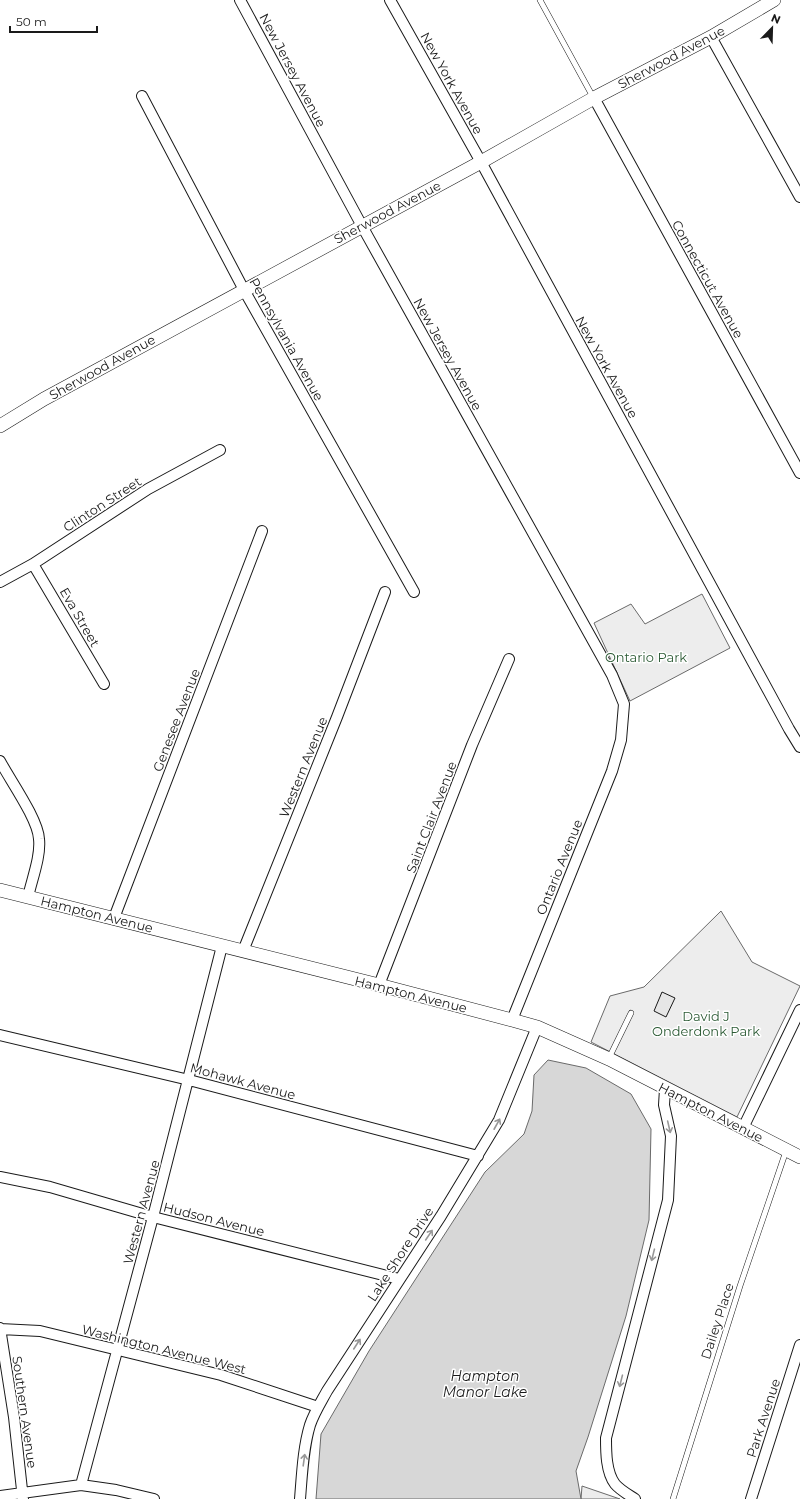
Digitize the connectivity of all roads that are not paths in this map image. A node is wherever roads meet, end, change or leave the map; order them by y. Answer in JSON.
{"nodes":[{"id":1,"x":240,"y":0,"type":"edge"},
{"id":2,"x":390,"y":0,"type":"edge"},
{"id":3,"x":540,"y":0,"type":"edge"},
{"id":4,"x":774,"y":0,"type":"edge"},
{"id":5,"x":711,"y":37,"type":"junction"},
{"id":6,"x":142,"y":96,"type":"dead end"},
{"id":7,"x":594,"y":98,"type":"junction"},
{"id":8,"x":481,"y":162,"type":"junction"},
{"id":9,"x":800,"y":197,"type":"edge"},
{"id":10,"x":362,"y":226,"type":"junction"},
{"id":11,"x":244,"y":290,"type":"junction"},
{"id":12,"x":0,"y":426,"type":"edge"},
{"id":13,"x":220,"y":450,"type":"dead end"},
{"id":14,"x":800,"y":473,"type":"edge"},
{"id":15,"x":262,"y":531,"type":"dead end"},
{"id":16,"x":34,"y":564,"type":"junction"},
{"id":17,"x":0,"y":582,"type":"edge"},
{"id":18,"x":384,"y":592,"type":"dead end"},
{"id":19,"x":414,"y":592,"type":"dead end"},
{"id":20,"x":509,"y":659,"type":"dead end"},
{"id":21,"x":104,"y":684,"type":"dead end"},
{"id":22,"x":623,"y":723,"type":"joint"},
{"id":23,"x":800,"y":747,"type":"edge"},
{"id":24,"x":0,"y":761,"type":"edge"},
{"id":25,"x":0,"y":890,"type":"edge"},
{"id":26,"x":28,"y":897,"type":"junction"},
{"id":27,"x":114,"y":918,"type":"junction"},
{"id":28,"x":222,"y":946,"type":"junction"},
{"id":29,"x":243,"y":951,"type":"junction"},
{"id":30,"x":379,"y":985,"type":"junction"},
{"id":31,"x":800,"y":1010,"type":"edge"},
{"id":32,"x":631,"y":1013,"type":"dead end"},
{"id":33,"x":512,"y":1020,"type":"junction"},
{"id":34,"x":537,"y":1027,"type":"junction"},
{"id":35,"x":0,"y":1035,"type":"edge"},
{"id":36,"x":609,"y":1059,"type":"junction"},
{"id":37,"x":189,"y":1080,"type":"junction"},
{"id":38,"x":666,"y":1089,"type":"junction"},
{"id":39,"x":743,"y":1128,"type":"junction"},
{"id":40,"x":786,"y":1151,"type":"junction"},
{"id":41,"x":478,"y":1156,"type":"junction"},
{"id":42,"x":800,"y":1157,"type":"edge"},
{"id":43,"x":0,"y":1177,"type":"edge"},
{"id":44,"x":154,"y":1218,"type":"junction"},
{"id":45,"x":399,"y":1280,"type":"junction"},
{"id":46,"x":0,"y":1328,"type":"edge"},
{"id":47,"x":117,"y":1350,"type":"junction"},
{"id":48,"x":799,"y":1352,"type":"edge"},
{"id":49,"x":318,"y":1407,"type":"junction"},
{"id":50,"x":81,"y":1485,"type":"junction"},
{"id":51,"x":0,"y":1496,"type":"edge"},
{"id":52,"x":23,"y":1496,"type":"edge"},
{"id":53,"x":154,"y":1499,"type":"edge"},
{"id":54,"x":300,"y":1499,"type":"edge"},
{"id":55,"x":636,"y":1499,"type":"edge"},
{"id":56,"x":673,"y":1499,"type":"edge"},
{"id":57,"x":751,"y":1499,"type":"edge"}],
"edges":[{"from":1,"to":10,"type":"street","name":"New Jersey Avenue"},
{"from":2,"to":8,"type":"street","name":"New York Avenue"},
{"from":3,"to":7,"type":"lane"},
{"from":4,"to":5,"type":"street","name":"Sherwood Avenue"},
{"from":5,"to":7,"type":"street","name":"Sherwood Avenue"},
{"from":5,"to":9,"type":"street"},
{"from":6,"to":11,"type":"street","name":"Pennsylvania Avenue"},
{"from":7,"to":8,"type":"street","name":"Sherwood Avenue"},
{"from":7,"to":14,"type":"street","name":"Connecticut Avenue"},
{"from":8,"to":10,"type":"street","name":"Sherwood Avenue"},
{"from":8,"to":23,"type":"street","name":"New York Avenue"},
{"from":10,"to":11,"type":"street","name":"Sherwood Avenue"},
{"from":10,"to":22,"type":"street","name":"New Jersey Avenue"},
{"from":11,"to":12,"type":"street","name":"Sherwood Avenue"},
{"from":11,"to":19,"type":"street","name":"Pennsylvania Avenue"},
{"from":13,"to":16,"type":"street","name":"Clinton Street"},
{"from":15,"to":27,"type":"street","name":"Genesee Avenue"},
{"from":16,"to":17,"type":"street","name":"Clinton Street"},
{"from":16,"to":21,"type":"street","name":"Eva Street"},
{"from":18,"to":29,"type":"street","name":"Western Avenue"},
{"from":20,"to":30,"type":"street","name":"Saint Clair Avenue"},
{"from":22,"to":33,"type":"street","name":"Ontario Avenue"},
{"from":24,"to":26,"type":"street"},
{"from":25,"to":26,"type":"street","name":"Hampton Avenue"},
{"from":26,"to":27,"type":"street","name":"Hampton Avenue"},
{"from":27,"to":28,"type":"street","name":"Hampton Avenue"},
{"from":28,"to":29,"type":"street","name":"Hampton Avenue"},
{"from":28,"to":37,"type":"street","name":"Western Avenue"},
{"from":29,"to":30,"type":"street","name":"Hampton Avenue"},
{"from":30,"to":33,"type":"street","name":"Hampton Avenue"},
{"from":31,"to":39,"type":"street"},
{"from":32,"to":36,"type":"lane"},
{"from":33,"to":34,"type":"street","name":"Hampton Avenue"},
{"from":34,"to":36,"type":"street","name":"Hampton Avenue"},
{"from":41,"to":34,"type":"street","name":"Lake Shore Drive","one_way":true},
{"from":35,"to":37,"type":"street","name":"Mohawk Avenue"},
{"from":36,"to":38,"type":"street","name":"Hampton Avenue"},
{"from":37,"to":41,"type":"street","name":"Mohawk Avenue"},
{"from":37,"to":44,"type":"street","name":"Western Avenue"},
{"from":38,"to":39,"type":"street","name":"Hampton Avenue"},
{"from":38,"to":55,"type":"street","one_way":true},
{"from":39,"to":40,"type":"street","name":"Hampton Avenue"},
{"from":40,"to":42,"type":"street","name":"Hampton Avenue"},
{"from":40,"to":56,"type":"lane","name":"Dailey Place"},
{"from":45,"to":41,"type":"street","name":"Lake Shore Drive","one_way":true},
{"from":43,"to":44,"type":"street","name":"Hudson Avenue"},
{"from":44,"to":45,"type":"street","name":"Hudson Avenue"},
{"from":44,"to":47,"type":"street","name":"Western Avenue"},
{"from":49,"to":45,"type":"street","name":"Lake Shore Drive","one_way":true},
{"from":46,"to":47,"type":"street","name":"Washington Avenue West"},
{"from":46,"to":52,"type":"street","name":"Southern Avenue"},
{"from":47,"to":49,"type":"street","name":"Washington Avenue West"},
{"from":47,"to":50,"type":"street","name":"Western Avenue"},
{"from":48,"to":57,"type":"street","name":"Park Avenue"},
{"from":54,"to":49,"type":"street","name":"Lake Shore Drive","one_way":true},
{"from":50,"to":52,"type":"street"},
{"from":50,"to":53,"type":"street"},
{"from":51,"to":52,"type":"street"}]}
